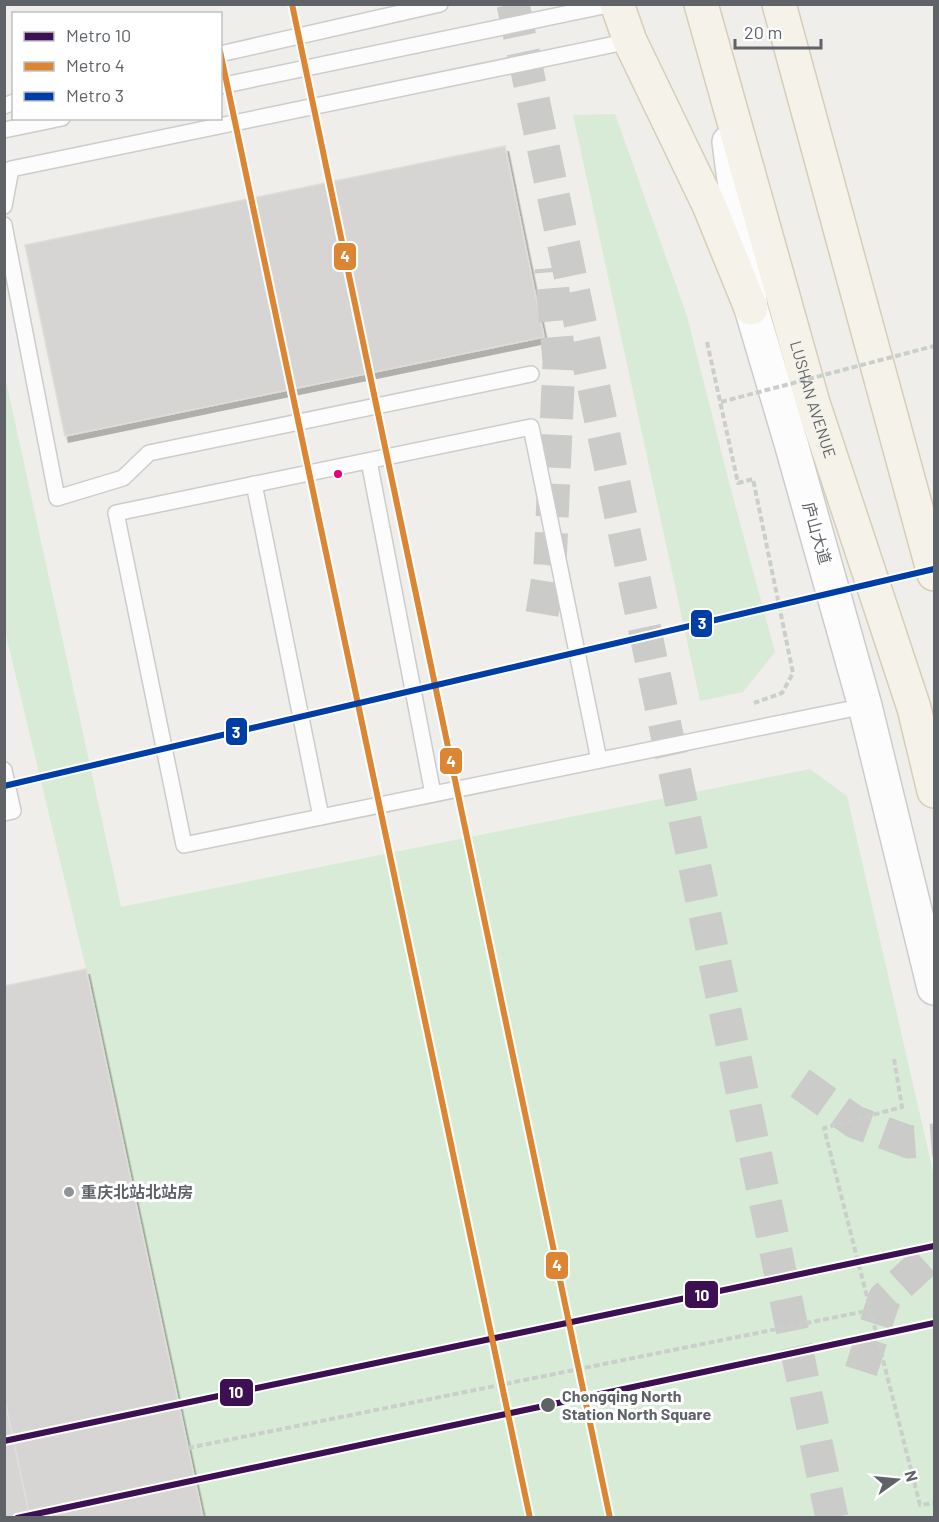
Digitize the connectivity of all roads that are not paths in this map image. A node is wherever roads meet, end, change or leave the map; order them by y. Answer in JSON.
{"nodes":[{"id":1,"x":440,"y":4,"type":"edge"},
{"id":2,"x":615,"y":4,"type":"edge"},
{"id":3,"x":700,"y":4,"type":"edge"},
{"id":4,"x":779,"y":4,"type":"edge"},
{"id":5,"x":630,"y":41,"type":"junction"},
{"id":6,"x":222,"y":54,"type":"edge"},
{"id":7,"x":720,"y":75,"type":"junction"},
{"id":8,"x":222,"y":86,"type":"edge"},
{"id":9,"x":52,"y":120,"type":"edge"},
{"id":10,"x":4,"y":130,"type":"edge"},
{"id":11,"x":4,"y":206,"type":"edge"},
{"id":12,"x":4,"y":225,"type":"edge"},
{"id":13,"x":751,"y":308,"type":"junction"},
{"id":14,"x":531,"y":374,"type":"dead end"},
{"id":15,"x":369,"y":461,"type":"junction"},
{"id":16,"x":254,"y":484,"type":"junction"},
{"id":17,"x":932,"y":555,"type":"edge"},
{"id":18,"x":865,"y":706,"type":"junction"},
{"id":19,"x":599,"y":760,"type":"junction"},
{"id":20,"x":4,"y":770,"type":"edge"},
{"id":21,"x":934,"y":791,"type":"edge"},
{"id":22,"x":433,"y":794,"type":"junction"},
{"id":23,"x":4,"y":813,"type":"edge"},
{"id":24,"x":321,"y":817,"type":"junction"},
{"id":25,"x":934,"y":988,"type":"edge"}],
"edges":[{"from":1,"to":6,"type":"lane"},
{"from":2,"to":5,"type":"main road"},
{"from":2,"to":8,"type":"lane"},
{"from":3,"to":7,"type":"main road","name":"LUSHAN AVENUE"},
{"from":4,"to":17,"type":"main road"},
{"from":5,"to":11,"type":"lane"},
{"from":5,"to":13,"type":"main road"},
{"from":7,"to":13,"type":"street","name":"庐山大道"},
{"from":7,"to":21,"type":"main road","name":"LUSHAN AVENUE"},
{"from":9,"to":10,"type":"lane"},
{"from":12,"to":14,"type":"lane"},
{"from":13,"to":18,"type":"street","name":"庐山大道"},
{"from":15,"to":16,"type":"lane"},
{"from":15,"to":19,"type":"lane"},
{"from":15,"to":22,"type":"lane"},
{"from":16,"to":24,"type":"lane"},
{"from":16,"to":24,"type":"lane"},
{"from":18,"to":19,"type":"lane"},
{"from":18,"to":25,"type":"street","name":"庐山大道"},
{"from":19,"to":22,"type":"lane"},
{"from":20,"to":23,"type":"lane"},
{"from":22,"to":24,"type":"lane"}]}
